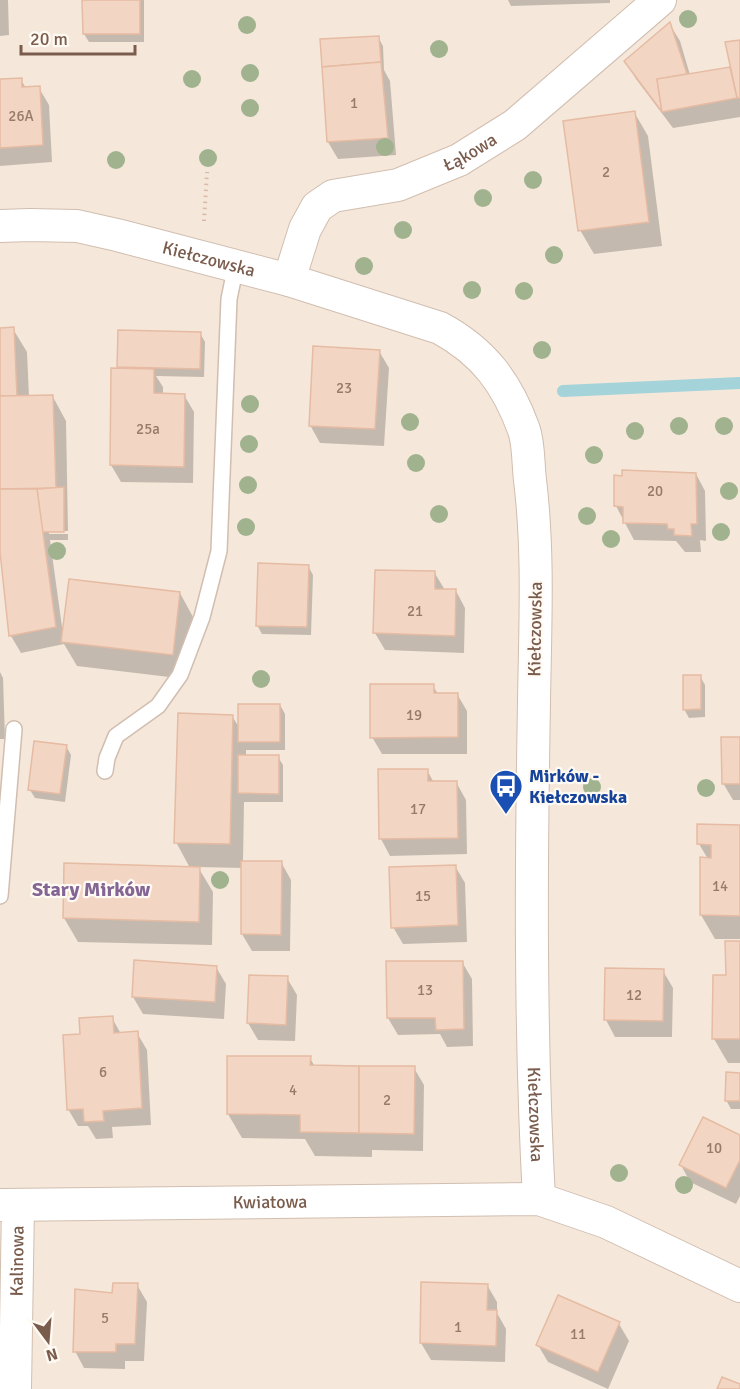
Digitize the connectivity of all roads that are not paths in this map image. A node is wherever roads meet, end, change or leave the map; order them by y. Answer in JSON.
{"nodes":[{"id":1,"x":660,"y":0,"type":"edge"},
{"id":2,"x":0,"y":226,"type":"edge"},
{"id":3,"x":236,"y":265,"type":"junction"},
{"id":4,"x":289,"y":280,"type":"junction"},
{"id":5,"x":14,"y":729,"type":"dead end"},
{"id":6,"x":105,"y":771,"type":"dead end"},
{"id":7,"x":0,"y":896,"type":"edge"},
{"id":8,"x":539,"y":1199,"type":"junction"},
{"id":9,"x":9,"y":1205,"type":"edge"},
{"id":10,"x":740,"y":1286,"type":"edge"},
{"id":11,"x":15,"y":1389,"type":"edge"}],
"edges":[{"from":1,"to":4,"type":"street","name":"Łąkowa"},
{"from":2,"to":3,"type":"street","name":"Kiełczowska"},
{"from":3,"to":4,"type":"street","name":"Kiełczowska"},
{"from":3,"to":6,"type":"lane"},
{"from":4,"to":8,"type":"street","name":"Kiełczowska"},
{"from":5,"to":7,"type":"lane"},
{"from":8,"to":9,"type":"street","name":"Kwiatowa"},
{"from":8,"to":10,"type":"street"},
{"from":9,"to":11,"type":"street","name":"Kalinowa"}]}
